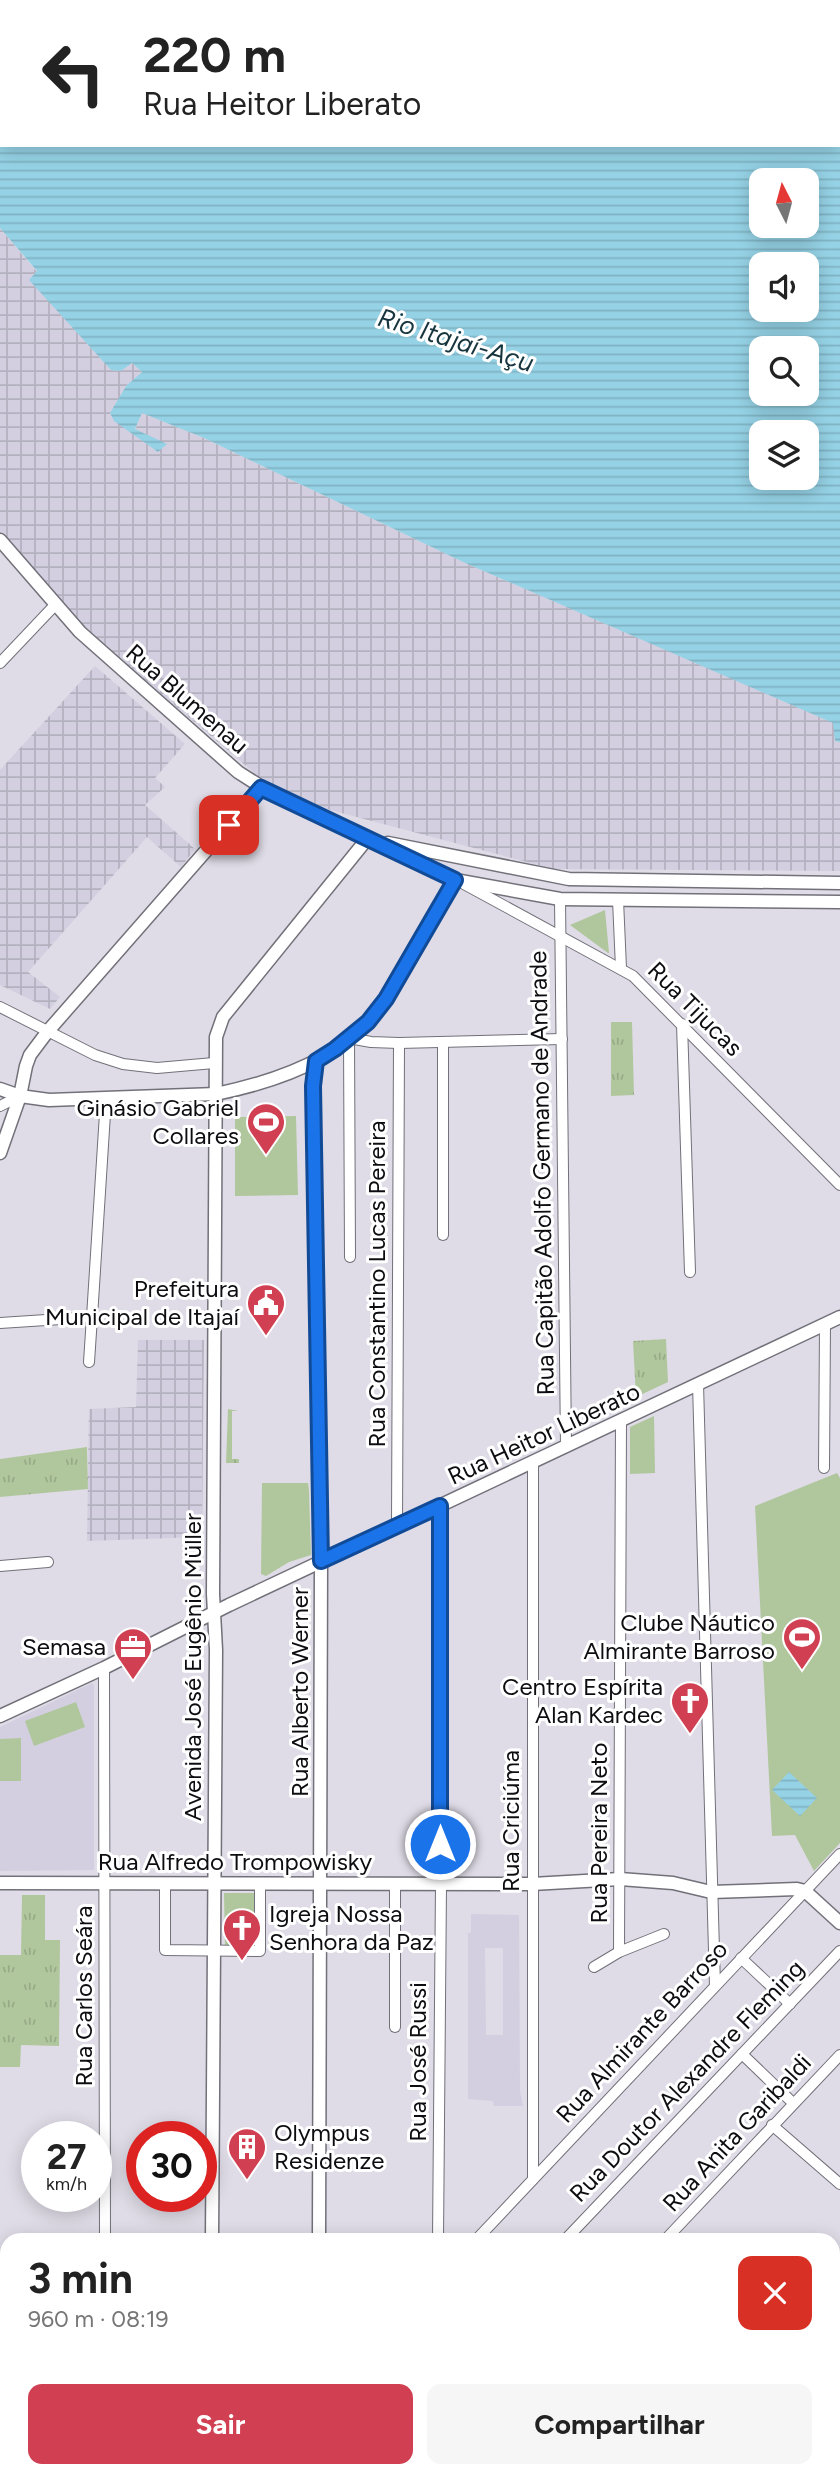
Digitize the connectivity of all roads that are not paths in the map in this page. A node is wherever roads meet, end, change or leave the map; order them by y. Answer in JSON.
{"nodes":[{"id":1,"x":0,"y":540,"type":"edge"},
{"id":2,"x":55,"y":606,"type":"junction"},
{"id":3,"x":0,"y":663,"type":"edge"},
{"id":4,"x":261,"y":788,"type":"junction"},
{"id":5,"x":367,"y":839,"type":"junction"},
{"id":6,"x":455,"y":880,"type":"junction"},
{"id":7,"x":840,"y":883,"type":"edge"},
{"id":8,"x":560,"y":899,"type":"junction"},
{"id":9,"x":618,"y":900,"type":"junction"},
{"id":10,"x":840,"y":902,"type":"edge"},
{"id":11,"x":561,"y":936,"type":"junction"},
{"id":12,"x":621,"y":968,"type":"junction"},
{"id":13,"x":0,"y":1007,"type":"edge"},
{"id":14,"x":682,"y":1024,"type":"junction"},
{"id":15,"x":48,"y":1031,"type":"junction"},
{"id":16,"x":349,"y":1038,"type":"junction"},
{"id":17,"x":562,"y":1039,"type":"junction"},
{"id":18,"x":399,"y":1043,"type":"junction"},
{"id":19,"x":443,"y":1043,"type":"junction"},
{"id":20,"x":316,"y":1061,"type":"junction"},
{"id":21,"x":214,"y":1063,"type":"junction"},
{"id":22,"x":0,"y":1089,"type":"edge"},
{"id":23,"x":216,"y":1094,"type":"junction"},
{"id":24,"x":20,"y":1096,"type":"junction"},
{"id":25,"x":106,"y":1098,"type":"junction"},
{"id":26,"x":0,"y":1106,"type":"edge"},
{"id":27,"x":1,"y":1145,"type":"edge"},
{"id":28,"x":840,"y":1185,"type":"edge"},
{"id":29,"x":443,"y":1236,"type":"dead end"},
{"id":30,"x":350,"y":1257,"type":"dead end"},
{"id":31,"x":690,"y":1272,"type":"dead end"},
{"id":32,"x":92,"y":1317,"type":"junction"},
{"id":33,"x":840,"y":1317,"type":"edge"},
{"id":34,"x":0,"y":1323,"type":"edge"},
{"id":35,"x":825,"y":1324,"type":"junction"},
{"id":36,"x":89,"y":1362,"type":"dead end"},
{"id":37,"x":698,"y":1384,"type":"junction"},
{"id":38,"x":621,"y":1421,"type":"junction"},
{"id":39,"x":566,"y":1447,"type":"junction"},
{"id":40,"x":533,"y":1463,"type":"junction"},
{"id":41,"x":824,"y":1468,"type":"dead end"},
{"id":42,"x":440,"y":1506,"type":"junction"},
{"id":43,"x":397,"y":1526,"type":"junction"},
{"id":44,"x":321,"y":1561,"type":"junction"},
{"id":45,"x":48,"y":1562,"type":"dead end"},
{"id":46,"x":0,"y":1566,"type":"edge"},
{"id":47,"x":214,"y":1612,"type":"junction"},
{"id":48,"x":104,"y":1668,"type":"junction"},
{"id":49,"x":0,"y":1716,"type":"edge"},
{"id":50,"x":840,"y":1854,"type":"edge"},
{"id":51,"x":620,"y":1880,"type":"junction"},
{"id":52,"x":0,"y":1883,"type":"edge"},
{"id":53,"x":395,"y":1883,"type":"junction"},
{"id":54,"x":105,"y":1884,"type":"junction"},
{"id":55,"x":165,"y":1884,"type":"junction"},
{"id":56,"x":213,"y":1884,"type":"junction"},
{"id":57,"x":260,"y":1884,"type":"junction"},
{"id":58,"x":320,"y":1884,"type":"junction"},
{"id":59,"x":441,"y":1884,"type":"junction"},
{"id":60,"x":532,"y":1884,"type":"junction"},
{"id":61,"x":804,"y":1891,"type":"junction"},
{"id":62,"x":711,"y":1892,"type":"junction"},
{"id":63,"x":840,"y":1923,"type":"edge"},
{"id":64,"x":664,"y":1934,"type":"dead end"},
{"id":65,"x":214,"y":1950,"type":"junction"},
{"id":66,"x":840,"y":1951,"type":"edge"},
{"id":67,"x":620,"y":1952,"type":"junction"},
{"id":68,"x":741,"y":1958,"type":"junction"},
{"id":69,"x":594,"y":1967,"type":"dead end"},
{"id":70,"x":715,"y":1986,"type":"junction"},
{"id":71,"x":790,"y":2004,"type":"junction"},
{"id":72,"x":395,"y":2027,"type":"dead end"},
{"id":73,"x":742,"y":2054,"type":"junction"},
{"id":74,"x":840,"y":2055,"type":"edge"},
{"id":75,"x":793,"y":2103,"type":"junction"},
{"id":76,"x":772,"y":2125,"type":"junction"},
{"id":77,"x":533,"y":2179,"type":"junction"},
{"id":78,"x":839,"y":2181,"type":"edge"},
{"id":79,"x":105,"y":2233,"type":"edge"},
{"id":80,"x":212,"y":2233,"type":"edge"},
{"id":81,"x":319,"y":2233,"type":"edge"},
{"id":82,"x":438,"y":2233,"type":"edge"},
{"id":83,"x":483,"y":2233,"type":"edge"},
{"id":84,"x":572,"y":2233,"type":"edge"},
{"id":85,"x":672,"y":2233,"type":"edge"}],
"edges":[{"from":1,"to":2,"type":"main road","name":"Rua Blumenau"},
{"from":2,"to":3,"type":"street"},
{"from":2,"to":4,"type":"main road","name":"Rua Blumenau"},
{"from":4,"to":5,"type":"main road","name":"Rua Blumenau"},
{"from":4,"to":15,"type":"main road"},
{"from":5,"to":6,"type":"main road","name":"Rua Blumenau"},
{"from":5,"to":7,"type":"main road"},
{"from":5,"to":21,"type":"main road","name":"Avenida José Eugênio Müller"},
{"from":6,"to":8,"type":"main road","name":"Rua Blumenau"},
{"from":6,"to":11,"type":"street","name":"Rua Tijucas"},
{"from":6,"to":16,"type":"main road"},
{"from":8,"to":9,"type":"main road","name":"Rua Blumenau"},
{"from":8,"to":11,"type":"street","name":"Rua Capitão Adolfo Germano de Andrade"},
{"from":9,"to":10,"type":"main road","name":"Rua Blumenau"},
{"from":9,"to":12,"type":"street"},
{"from":11,"to":12,"type":"street","name":"Rua Tijucas"},
{"from":11,"to":17,"type":"street","name":"Rua Capitão Adolfo Germano de Andrade"},
{"from":12,"to":14,"type":"street","name":"Rua Tijucas"},
{"from":13,"to":15,"type":"street"},
{"from":14,"to":28,"type":"street","name":"Rua Tijucas"},
{"from":14,"to":31,"type":"street"},
{"from":15,"to":21,"type":"street"},
{"from":15,"to":24,"type":"main road"},
{"from":16,"to":18,"type":"street"},
{"from":16,"to":20,"type":"main road"},
{"from":16,"to":30,"type":"street"},
{"from":17,"to":19,"type":"street"},
{"from":17,"to":39,"type":"street","name":"Rua Capitão Adolfo Germano de Andrade"},
{"from":18,"to":19,"type":"street"},
{"from":18,"to":43,"type":"street","name":"Rua Constantino Lucas Pereira"},
{"from":19,"to":29,"type":"street"},
{"from":20,"to":23,"type":"main road"},
{"from":20,"to":44,"type":"main road","name":"Rua Alberto Werner"},
{"from":21,"to":23,"type":"main road","name":"Avenida José Eugênio Müller"},
{"from":22,"to":24,"type":"main road"},
{"from":23,"to":25,"type":"main road"},
{"from":23,"to":47,"type":"main road","name":"Avenida José Eugênio Müller"},
{"from":24,"to":25,"type":"main road"},
{"from":24,"to":26,"type":"street"},
{"from":24,"to":27,"type":"main road"},
{"from":25,"to":32,"type":"street"},
{"from":32,"to":34,"type":"street"},
{"from":32,"to":36,"type":"street"},
{"from":33,"to":35,"type":"main road","name":"Rua Heitor Liberato"},
{"from":35,"to":37,"type":"main road","name":"Rua Heitor Liberato"},
{"from":35,"to":41,"type":"street"},
{"from":37,"to":38,"type":"main road","name":"Rua Heitor Liberato"},
{"from":37,"to":62,"type":"street"},
{"from":38,"to":39,"type":"main road","name":"Rua Heitor Liberato"},
{"from":38,"to":51,"type":"street","name":"Rua Pereira Neto"},
{"from":39,"to":40,"type":"main road","name":"Rua Heitor Liberato"},
{"from":40,"to":42,"type":"main road","name":"Rua Heitor Liberato"},
{"from":40,"to":60,"type":"street","name":"Rua Criciúma"},
{"from":42,"to":43,"type":"main road","name":"Rua Heitor Liberato"},
{"from":42,"to":59,"type":"street","name":"Rua José Russi"},
{"from":43,"to":44,"type":"main road","name":"Rua Heitor Liberato"},
{"from":44,"to":47,"type":"main road","name":"Rua Heitor Liberato"},
{"from":44,"to":58,"type":"main road","name":"Rua Alberto Werner"},
{"from":45,"to":46,"type":"street"},
{"from":47,"to":48,"type":"main road","name":"Rua Heitor Liberato"},
{"from":47,"to":56,"type":"main road","name":"Avenida José Eugênio Müller"},
{"from":48,"to":49,"type":"main road","name":"Rua Heitor Liberato"},
{"from":48,"to":54,"type":"street","name":"Rua Carlos Seára"},
{"from":50,"to":61,"type":"street","name":"Rua Almirante Barroso"},
{"from":51,"to":60,"type":"main road","name":"Rua Alfredo Trompowisky"},
{"from":51,"to":62,"type":"main road","name":"Rua Alfredo Trompowisky"},
{"from":51,"to":67,"type":"street","name":"Rua Pereira Neto"},
{"from":52,"to":54,"type":"main road","name":"Rua Alfredo Trompowisky"},
{"from":53,"to":58,"type":"main road","name":"Rua Alfredo Trompowisky"},
{"from":53,"to":59,"type":"main road","name":"Rua Alfredo Trompowisky"},
{"from":53,"to":72,"type":"street"},
{"from":54,"to":55,"type":"main road","name":"Rua Alfredo Trompowisky"},
{"from":54,"to":79,"type":"street","name":"Rua Carlos Seára"},
{"from":55,"to":56,"type":"main road","name":"Rua Alfredo Trompowisky"},
{"from":55,"to":65,"type":"street"},
{"from":56,"to":57,"type":"main road","name":"Rua Alfredo Trompowisky"},
{"from":56,"to":65,"type":"main road","name":"Avenida José Eugênio Müller"},
{"from":57,"to":58,"type":"main road","name":"Rua Alfredo Trompowisky"},
{"from":57,"to":65,"type":"street"},
{"from":58,"to":81,"type":"main road","name":"Rua Alberto Werner"},
{"from":59,"to":60,"type":"main road","name":"Rua Alfredo Trompowisky"},
{"from":59,"to":82,"type":"street","name":"Rua José Russi"},
{"from":60,"to":77,"type":"street","name":"Rua Criciúma"},
{"from":61,"to":62,"type":"main road","name":"Rua Alfredo Trompowisky"},
{"from":61,"to":63,"type":"main road"},
{"from":61,"to":68,"type":"street","name":"Rua Almirante Barroso"},
{"from":62,"to":70,"type":"street"},
{"from":64,"to":67,"type":"street"},
{"from":65,"to":80,"type":"main road","name":"Avenida José Eugênio Müller"},
{"from":66,"to":71,"type":"street","name":"Rua Doutor Alexandre Fleming"},
{"from":67,"to":69,"type":"street"},
{"from":68,"to":70,"type":"street","name":"Rua Almirante Barroso"},
{"from":68,"to":71,"type":"street"},
{"from":70,"to":77,"type":"street","name":"Rua Almirante Barroso"},
{"from":71,"to":73,"type":"street","name":"Rua Doutor Alexandre Fleming"},
{"from":73,"to":75,"type":"street"},
{"from":73,"to":84,"type":"street","name":"Rua Doutor Alexandre Fleming"},
{"from":74,"to":75,"type":"street","name":"Rua Anita Garibaldi"},
{"from":75,"to":76,"type":"street","name":"Rua Anita Garibaldi"},
{"from":76,"to":78,"type":"street"},
{"from":76,"to":85,"type":"street","name":"Rua Anita Garibaldi"},
{"from":77,"to":83,"type":"street","name":"Rua Almirante Barroso"}]}
